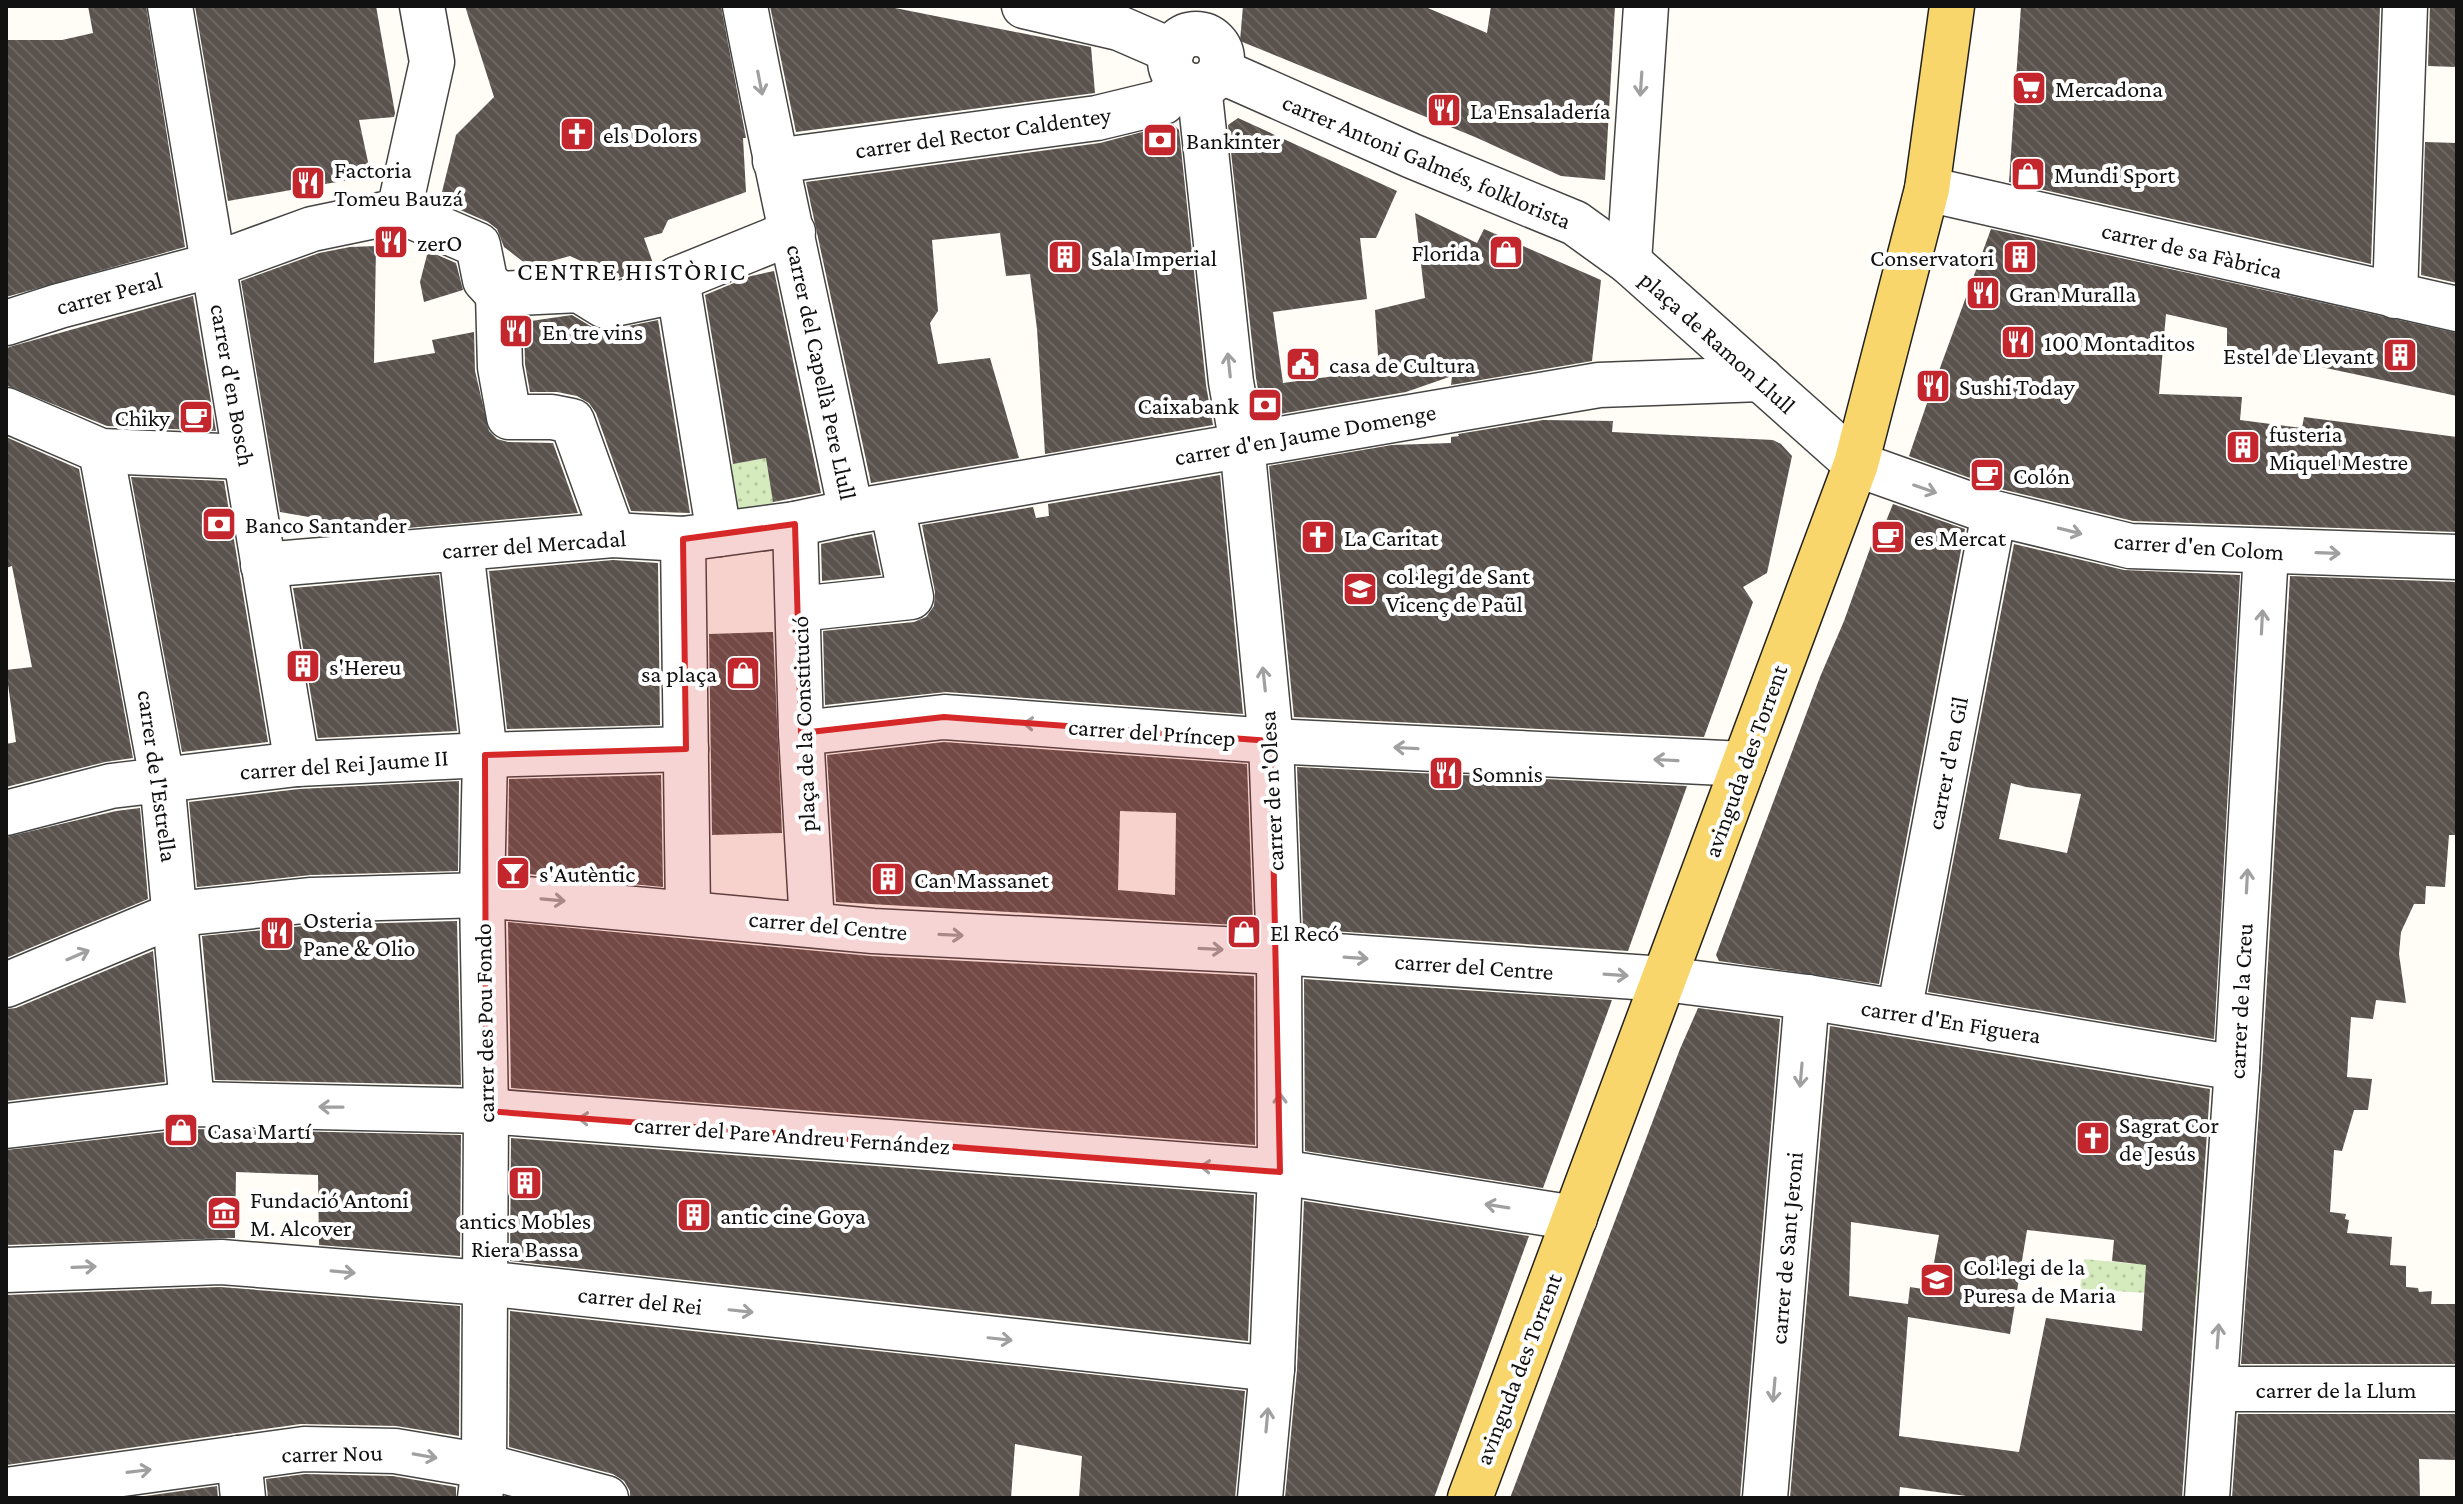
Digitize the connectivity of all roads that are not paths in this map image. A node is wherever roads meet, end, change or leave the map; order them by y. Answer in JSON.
{"nodes":[{"id":1,"x":170,"y":6,"type":"edge"},
{"id":2,"x":422,"y":6,"type":"edge"},
{"id":3,"x":745,"y":6,"type":"edge"},
{"id":4,"x":1024,"y":6,"type":"edge"},
{"id":5,"x":1646,"y":6,"type":"edge"},
{"id":6,"x":2405,"y":6,"type":"edge"},
{"id":7,"x":1955,"y":10,"type":"edge"},
{"id":8,"x":1195,"y":55,"type":"edge"},
{"id":9,"x":775,"y":161,"type":"junction"},
{"id":10,"x":1927,"y":189,"type":"junction"},
{"id":11,"x":399,"y":211,"type":"junction"},
{"id":12,"x":793,"y":232,"type":"junction"},
{"id":13,"x":1629,"y":262,"type":"junction"},
{"id":14,"x":213,"y":265,"type":"junction"},
{"id":15,"x":677,"y":279,"type":"junction"},
{"id":16,"x":498,"y":294,"type":"junction"},
{"id":17,"x":2395,"y":296,"type":"junction"},
{"id":18,"x":2457,"y":309,"type":"edge"},
{"id":19,"x":6,"y":323,"type":"edge"},
{"id":20,"x":1761,"y":379,"type":"junction"},
{"id":21,"x":6,"y":410,"type":"edge"},
{"id":22,"x":1242,"y":444,"type":"junction"},
{"id":23,"x":101,"y":451,"type":"junction"},
{"id":24,"x":245,"y":457,"type":"junction"},
{"id":25,"x":1856,"y":464,"type":"junction"},
{"id":26,"x":871,"y":509,"type":"junction"},
{"id":27,"x":1994,"y":513,"type":"junction"},
{"id":28,"x":795,"y":524,"type":"junction"},
{"id":29,"x":613,"y":535,"type":"junction"},
{"id":30,"x":701,"y":537,"type":"junction"},
{"id":31,"x":461,"y":549,"type":"junction"},
{"id":32,"x":2266,"y":551,"type":"junction"},
{"id":33,"x":2457,"y":557,"type":"edge"},
{"id":34,"x":263,"y":565,"type":"junction"},
{"id":35,"x":798,"y":609,"type":"junction"},
{"id":36,"x":801,"y":733,"type":"junction"},
{"id":37,"x":1271,"y":741,"type":"junction"},
{"id":38,"x":686,"y":749,"type":"junction"},
{"id":39,"x":485,"y":755,"type":"junction"},
{"id":40,"x":297,"y":764,"type":"junction"},
{"id":41,"x":1744,"y":764,"type":"junction"},
{"id":42,"x":162,"y":779,"type":"junction"},
{"id":43,"x":6,"y":813,"type":"edge"},
{"id":44,"x":482,"y":895,"type":"junction"},
{"id":45,"x":688,"y":913,"type":"junction"},
{"id":46,"x":176,"y":914,"type":"junction"},
{"id":47,"x":812,"y":924,"type":"junction"},
{"id":48,"x":1279,"y":952,"type":"junction"},
{"id":49,"x":1664,"y":979,"type":"junction"},
{"id":50,"x":6,"y":985,"type":"edge"},
{"id":51,"x":1807,"y":997,"type":"junction"},
{"id":52,"x":1899,"y":1012,"type":"junction"},
{"id":53,"x":2237,"y":1068,"type":"junction"},
{"id":54,"x":192,"y":1104,"type":"junction"},
{"id":55,"x":486,"y":1111,"type":"junction"},
{"id":56,"x":6,"y":1126,"type":"edge"},
{"id":57,"x":1280,"y":1172,"type":"junction"},
{"id":58,"x":1575,"y":1218,"type":"junction"},
{"id":59,"x":6,"y":1270,"type":"edge"},
{"id":60,"x":484,"y":1283,"type":"junction"},
{"id":61,"x":1272,"y":1369,"type":"junction"},
{"id":62,"x":2215,"y":1389,"type":"junction"},
{"id":63,"x":2457,"y":1389,"type":"edge"},
{"id":64,"x":241,"y":1478,"type":"edge"},
{"id":65,"x":482,"y":1482,"type":"edge"},
{"id":66,"x":85,"y":1488,"type":"edge"},
{"id":67,"x":6,"y":1490,"type":"edge"},
{"id":68,"x":606,"y":1498,"type":"edge"},
{"id":69,"x":1260,"y":1498,"type":"edge"},
{"id":70,"x":1470,"y":1498,"type":"edge"},
{"id":71,"x":1765,"y":1498,"type":"edge"},
{"id":72,"x":2207,"y":1498,"type":"edge"}],
"edges":[{"from":1,"to":14,"type":"street","name":"carrer d'en Bosch"},
{"from":2,"to":11,"type":"street"},
{"from":3,"to":9,"type":"street","name":"carrer del Capellà Pere Llull","one_way":true},
{"from":4,"to":8,"type":"street","name":"carrer Antoni Galmés, folklorista"},
{"from":5,"to":13,"type":"street","name":"plaça de Ramon Llull","one_way":true},
{"from":6,"to":17,"type":"street"},
{"from":7,"to":10,"type":"main road","name":"avinguda des Torrent"},
{"from":8,"to":9,"type":"street","name":"carrer del Rector Caldentey"},
{"from":8,"to":13,"type":"street","name":"carrer Antoni Galmés, folklorista"},
{"from":22,"to":8,"type":"street","name":"carrer de n'Olesa","one_way":true},
{"from":9,"to":12,"type":"street","name":"carrer del Capellà Pere Llull"},
{"from":10,"to":17,"type":"street","name":"carrer de sa Fàbrica"},
{"from":10,"to":25,"type":"main road","name":"avinguda des Torrent"},
{"from":11,"to":14,"type":"street","name":"carrer Peral"},
{"from":11,"to":16,"type":"street"},
{"from":12,"to":15,"type":"street"},
{"from":12,"to":26,"type":"street","name":"carrer del Capellà Pere Llull"},
{"from":13,"to":20,"type":"street","name":"plaça de Ramon Llull"},
{"from":14,"to":19,"type":"street","name":"carrer Peral"},
{"from":14,"to":24,"type":"street","name":"carrer d'en Bosch"},
{"from":15,"to":16,"type":"street"},
{"from":15,"to":30,"type":"street"},
{"from":16,"to":29,"type":"street"},
{"from":17,"to":18,"type":"street","name":"carrer de sa Fàbrica"},
{"from":20,"to":22,"type":"street","name":"carrer d'en Jaume Domenge"},
{"from":20,"to":25,"type":"street","name":"plaça de Ramon Llull"},
{"from":21,"to":23,"type":"street"},
{"from":22,"to":26,"type":"street","name":"carrer d'en Jaume Domenge"},
{"from":37,"to":22,"type":"street","name":"carrer de n'Olesa","one_way":true},
{"from":23,"to":24,"type":"street"},
{"from":23,"to":42,"type":"street","name":"carrer de l'Estrella"},
{"from":24,"to":34,"type":"street","name":"carrer d'en Bosch"},
{"from":25,"to":27,"type":"street","name":"carrer d'en Colom","one_way":true},
{"from":25,"to":41,"type":"main road","name":"avinguda des Torrent"},
{"from":26,"to":28,"type":"street","name":"carrer del Mercadal"},
{"from":26,"to":35,"type":"street","name":"carrer del Capellà Pere Llull"},
{"from":27,"to":32,"type":"street","name":"carrer d'en Colom","one_way":true},
{"from":27,"to":52,"type":"street","name":"carrer d'en Gil"},
{"from":28,"to":30,"type":"street","name":"carrer del Mercadal"},
{"from":28,"to":35,"type":"street","name":"plaça de la Constitució"},
{"from":29,"to":30,"type":"street","name":"carrer del Mercadal"},
{"from":29,"to":31,"type":"street","name":"carrer del Mercadal"},
{"from":30,"to":38,"type":"street"},
{"from":31,"to":34,"type":"street","name":"carrer del Mercadal"},
{"from":31,"to":39,"type":"street","name":"carrer des Pou Fondo"},
{"from":32,"to":33,"type":"street","name":"carrer d'en Colom","one_way":true},
{"from":53,"to":32,"type":"street","name":"carrer de la Creu","one_way":true},
{"from":34,"to":40,"type":"street","name":"carrer d'en Bosch"},
{"from":35,"to":36,"type":"street","name":"plaça de la Constitució"},
{"from":37,"to":36,"type":"street","name":"carrer del Príncep","one_way":true},
{"from":36,"to":47,"type":"street","name":"plaça de la Constitució"},
{"from":41,"to":37,"type":"street","name":"carrer del Príncep","one_way":true},
{"from":37,"to":48,"type":"street","name":"carrer de n'Olesa"},
{"from":38,"to":39,"type":"street","name":"carrer del Rei Jaume II"},
{"from":38,"to":45,"type":"street"},
{"from":39,"to":40,"type":"street","name":"carrer del Rei Jaume II"},
{"from":39,"to":44,"type":"street","name":"carrer des Pou Fondo"},
{"from":40,"to":42,"type":"street","name":"carrer del Rei Jaume II"},
{"from":41,"to":49,"type":"main road","name":"avinguda des Torrent"},
{"from":42,"to":43,"type":"street","name":"carrer del Rei Jaume II"},
{"from":42,"to":46,"type":"street","name":"carrer de l'Estrella"},
{"from":44,"to":45,"type":"street","name":"carrer del Centre","one_way":true},
{"from":44,"to":46,"type":"street","name":"carrer del Centre"},
{"from":44,"to":55,"type":"street","name":"carrer des Pou Fondo"},
{"from":45,"to":47,"type":"street","name":"carrer del Centre"},
{"from":50,"to":46,"type":"street","name":"carrer del Centre","one_way":true},
{"from":46,"to":54,"type":"street","name":"carrer de l'Estrella"},
{"from":47,"to":48,"type":"street","name":"carrer del Centre","one_way":true},
{"from":48,"to":49,"type":"street","name":"carrer del Centre","one_way":true},
{"from":57,"to":48,"type":"street","name":"carrer de n'Olesa","one_way":true},
{"from":49,"to":51,"type":"street","name":"carrer d'En Figuera"},
{"from":49,"to":58,"type":"main road","name":"avinguda des Torrent"},
{"from":51,"to":52,"type":"street","name":"carrer d'En Figuera"},
{"from":51,"to":71,"type":"street","name":"carrer de Sant Jeroni","one_way":true},
{"from":52,"to":53,"type":"street","name":"carrer d'En Figuera"},
{"from":62,"to":53,"type":"street","name":"carrer de la Creu","one_way":true},
{"from":55,"to":54,"type":"street","name":"carrer del Pare Andreu Fernández","one_way":true},
{"from":54,"to":56,"type":"street","name":"carrer del Pare Andreu Fernández"},
{"from":57,"to":55,"type":"street","name":"carrer del Pare Andreu Fernández","one_way":true},
{"from":55,"to":60,"type":"street","name":"carrer des Pou Fondo"},
{"from":58,"to":57,"type":"street","name":"carrer del Pare Andreu Fernández","one_way":true},
{"from":57,"to":61,"type":"street","name":"carrer de n'Olesa"},
{"from":58,"to":70,"type":"main road","name":"avinguda des Torrent"},
{"from":59,"to":60,"type":"street","name":"carrer del Rei","one_way":true},
{"from":60,"to":61,"type":"street","name":"carrer del Rei","one_way":true},
{"from":60,"to":65,"type":"street","name":"carrer des Pou Fondo"},
{"from":69,"to":61,"type":"street","name":"carrer de n'Olesa","one_way":true},
{"from":62,"to":63,"type":"street","name":"carrer de la Llum"},
{"from":62,"to":72,"type":"street","name":"carrer de la Creu"},
{"from":64,"to":65,"type":"street","name":"carrer Nou","one_way":true},
{"from":66,"to":64,"type":"street","name":"carrer Nou","one_way":true},
{"from":65,"to":68,"type":"street","name":"carrer Nou"},
{"from":66,"to":67,"type":"street","name":"carrer Nou"}]}
